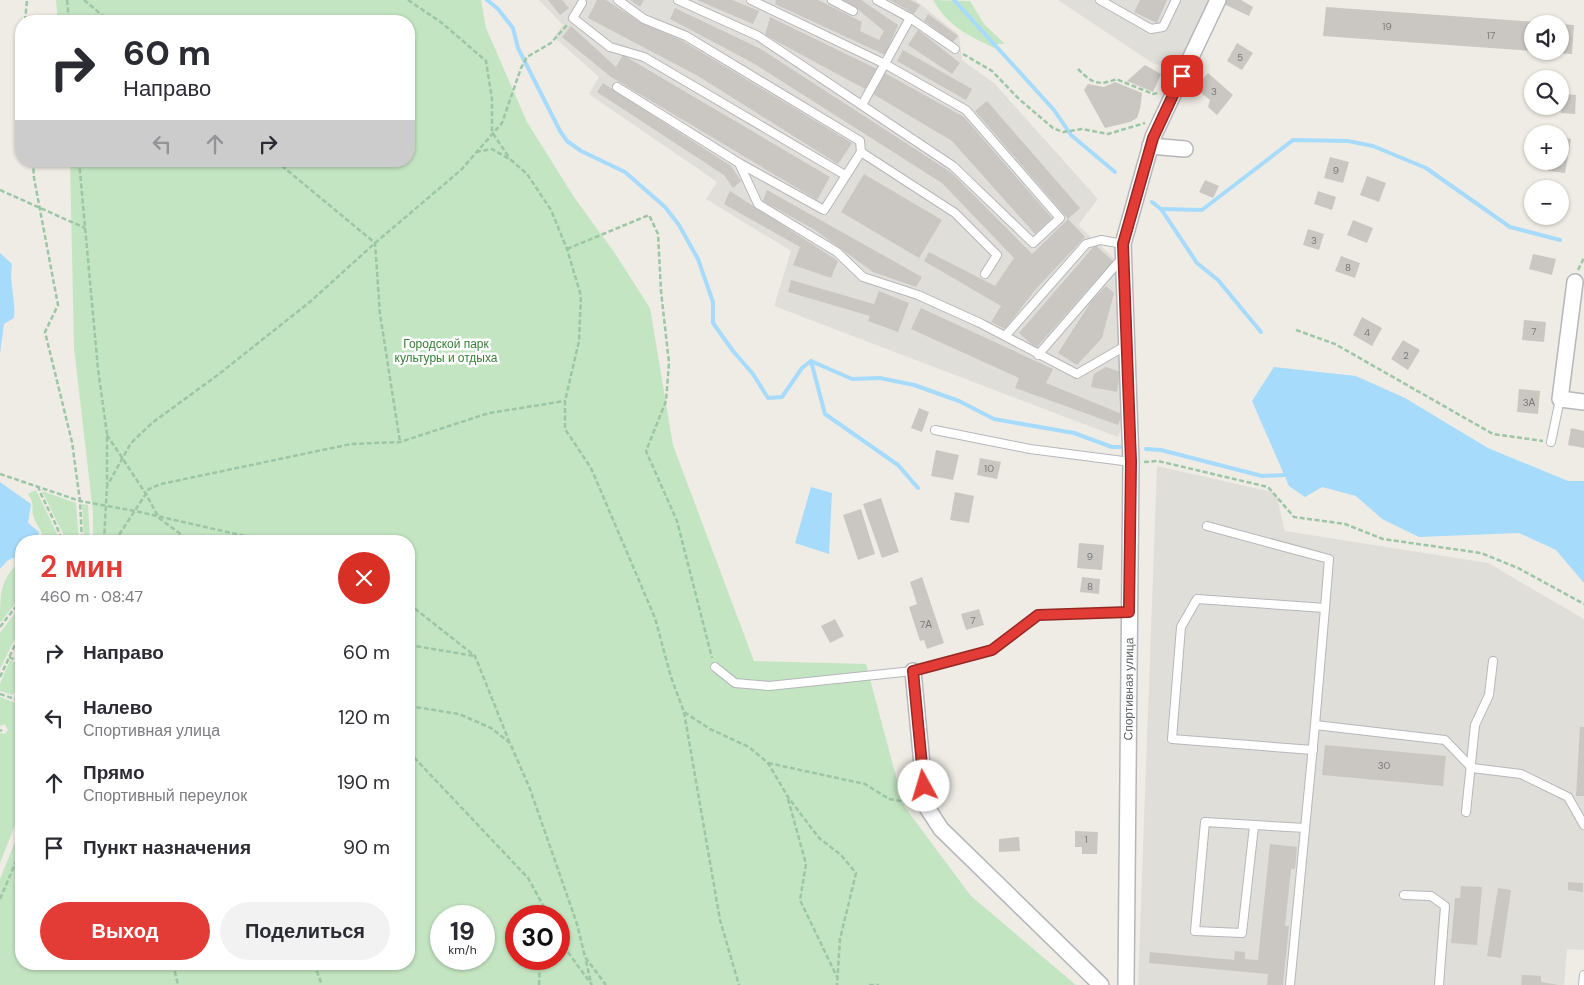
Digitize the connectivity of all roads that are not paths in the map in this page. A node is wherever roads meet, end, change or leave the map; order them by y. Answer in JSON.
{"nodes":[{"id":1,"x":618,"y":0,"type":"edge"},
{"id":2,"x":678,"y":0,"type":"edge"},
{"id":3,"x":751,"y":0,"type":"edge"},
{"id":4,"x":832,"y":0,"type":"edge"},
{"id":5,"x":876,"y":0,"type":"edge"},
{"id":6,"x":1100,"y":0,"type":"edge"},
{"id":7,"x":1176,"y":0,"type":"edge"},
{"id":8,"x":1218,"y":0,"type":"edge"},
{"id":9,"x":581,"y":1,"type":"edge"},
{"id":10,"x":768,"y":4,"type":"edge"},
{"id":11,"x":853,"y":11,"type":"dead end"},
{"id":12,"x":910,"y":18,"type":"junction"},
{"id":13,"x":955,"y":49,"type":"road end"},
{"id":14,"x":885,"y":64,"type":"junction"},
{"id":15,"x":617,"y":87,"type":"dead end"},
{"id":16,"x":862,"y":105,"type":"junction"},
{"id":17,"x":1150,"y":146,"type":"junction"},
{"id":18,"x":1185,"y":148,"type":"dead end"},
{"id":19,"x":861,"y":152,"type":"junction"},
{"id":20,"x":739,"y":163,"type":"junction"},
{"id":21,"x":845,"y":175,"type":"junction"},
{"id":22,"x":1123,"y":250,"type":"junction"},
{"id":23,"x":985,"y":274,"type":"dead end"},
{"id":24,"x":1575,"y":282,"type":"dead end"},
{"id":25,"x":1006,"y":335,"type":"junction"},
{"id":26,"x":1128,"y":344,"type":"junction"},
{"id":27,"x":1038,"y":355,"type":"junction"},
{"id":28,"x":1560,"y":399,"type":"junction"},
{"id":29,"x":1584,"y":402,"type":"edge"},
{"id":30,"x":935,"y":430,"type":"dead end"},
{"id":31,"x":1551,"y":442,"type":"road end"},
{"id":32,"x":1131,"y":462,"type":"junction"},
{"id":33,"x":1207,"y":526,"type":"dead end"},
{"id":34,"x":1325,"y":608,"type":"junction"},
{"id":35,"x":1129,"y":612,"type":"junction"},
{"id":36,"x":1494,"y":661,"type":"dead end"},
{"id":37,"x":714,"y":667,"type":"road end"},
{"id":38,"x":913,"y":671,"type":"junction"},
{"id":39,"x":1315,"y":725,"type":"junction"},
{"id":40,"x":1313,"y":750,"type":"junction"},
{"id":41,"x":1472,"y":768,"type":"junction"},
{"id":42,"x":1466,"y":812,"type":"dead end"},
{"id":43,"x":1584,"y":825,"type":"edge"},
{"id":44,"x":1254,"y":826,"type":"junction"},
{"id":45,"x":1305,"y":828,"type":"junction"},
{"id":46,"x":1404,"y":895,"type":"dead end"},
{"id":47,"x":1584,"y":975,"type":"edge"},
{"id":48,"x":1101,"y":985,"type":"edge"},
{"id":49,"x":1126,"y":985,"type":"edge"},
{"id":50,"x":1290,"y":985,"type":"edge"},
{"id":51,"x":1438,"y":985,"type":"edge"},
{"id":52,"x":1583,"y":985,"type":"edge"}],
"edges":[{"from":1,"to":19,"type":"lane"},
{"from":2,"to":16,"type":"lane"},
{"from":3,"to":10,"type":"lane"},
{"from":4,"to":11,"type":"lane"},
{"from":5,"to":12,"type":"lane"},
{"from":6,"to":7,"type":"lane"},
{"from":8,"to":17,"type":"street","name":"Спортивная улица"},
{"from":9,"to":21,"type":"lane"},
{"from":10,"to":14,"type":"lane"},
{"from":12,"to":13,"type":"lane"},
{"from":12,"to":14,"type":"lane"},
{"from":14,"to":16,"type":"lane"},
{"from":14,"to":16,"type":"lane"},
{"from":15,"to":20,"type":"lane"},
{"from":17,"to":18,"type":"street"},
{"from":17,"to":22,"type":"street","name":"Спортивная улица"},
{"from":19,"to":21,"type":"lane"},
{"from":19,"to":23,"type":"lane"},
{"from":20,"to":21,"type":"lane"},
{"from":20,"to":25,"type":"lane"},
{"from":22,"to":25,"type":"lane"},
{"from":22,"to":26,"type":"street","name":"Спортивная улица"},
{"from":22,"to":27,"type":"lane"},
{"from":24,"to":28,"type":"street"},
{"from":25,"to":27,"type":"lane"},
{"from":26,"to":27,"type":"lane"},
{"from":26,"to":32,"type":"street","name":"Спортивная улица"},
{"from":28,"to":29,"type":"street"},
{"from":28,"to":31,"type":"lane"},
{"from":30,"to":32,"type":"lane"},
{"from":32,"to":35,"type":"street","name":"Спортивная улица"},
{"from":33,"to":34,"type":"lane"},
{"from":34,"to":39,"type":"lane"},
{"from":34,"to":40,"type":"lane"},
{"from":35,"to":38,"type":"lane"},
{"from":35,"to":49,"type":"street","name":"Спортивная улица"},
{"from":36,"to":41,"type":"lane"},
{"from":37,"to":38,"type":"lane"},
{"from":38,"to":48,"type":"street"},
{"from":39,"to":40,"type":"lane"},
{"from":39,"to":41,"type":"lane"},
{"from":40,"to":45,"type":"lane"},
{"from":41,"to":42,"type":"lane"},
{"from":41,"to":43,"type":"lane"},
{"from":44,"to":44,"type":"lane"},
{"from":44,"to":45,"type":"lane"},
{"from":45,"to":50,"type":"lane"},
{"from":46,"to":51,"type":"lane"},
{"from":47,"to":52,"type":"lane"}]}
